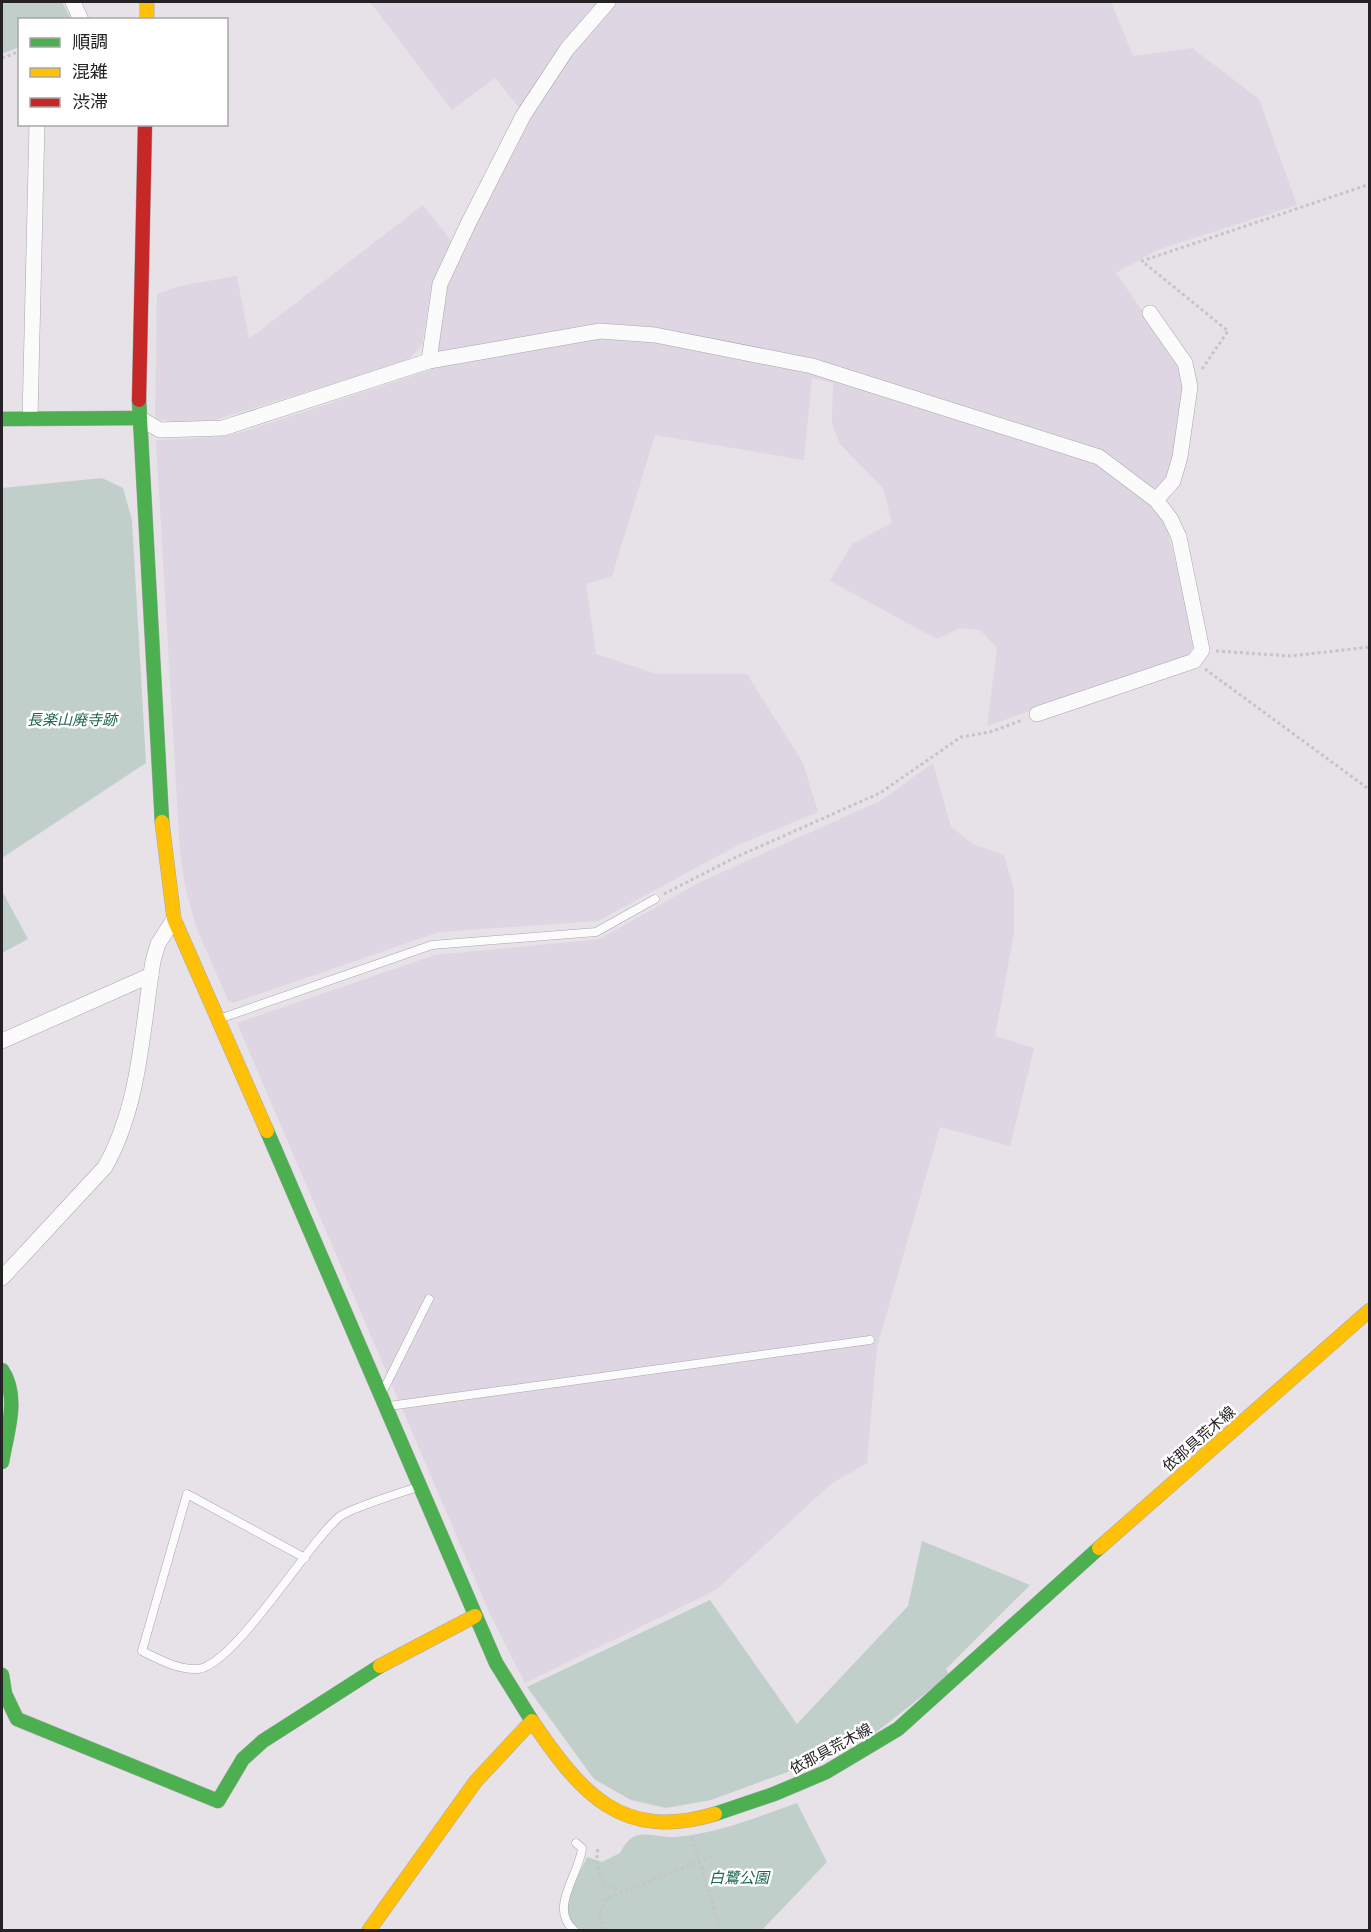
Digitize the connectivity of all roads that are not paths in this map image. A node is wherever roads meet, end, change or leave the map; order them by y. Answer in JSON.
{"nodes":[{"id":1,"x":73,"y":2,"type":"edge"},
{"id":2,"x":147,"y":2,"type":"edge"},
{"id":3,"x":608,"y":2,"type":"edge"},
{"id":4,"x":80,"y":18,"type":"edge"},
{"id":5,"x":147,"y":18,"type":"edge"},
{"id":6,"x":37,"y":126,"type":"edge"},
{"id":7,"x":145,"y":126,"type":"edge"},
{"id":8,"x":1150,"y":313,"type":"dead end"},
{"id":9,"x":429,"y":361,"type":"junction"},
{"id":10,"x":2,"y":418,"type":"edge"},
{"id":11,"x":30,"y":418,"type":"junction"},
{"id":12,"x":139,"y":418,"type":"junction"},
{"id":13,"x":1156,"y":500,"type":"junction"},
{"id":14,"x":1037,"y":714,"type":"road end"},
{"id":15,"x":655,"y":899,"type":"road end"},
{"id":16,"x":174,"y":919,"type":"junction"},
{"id":17,"x":151,"y":975,"type":"junction"},
{"id":18,"x":218,"y":1019,"type":"junction"},
{"id":19,"x":2,"y":1041,"type":"edge"},
{"id":20,"x":2,"y":1278,"type":"edge"},
{"id":21,"x":429,"y":1299,"type":"dead end"},
{"id":22,"x":1370,"y":1310,"type":"edge"},
{"id":23,"x":870,"y":1340,"type":"dead end"},
{"id":24,"x":2,"y":1370,"type":"edge"},
{"id":25,"x":385,"y":1400,"type":"junction"},
{"id":26,"x":2,"y":1462,"type":"edge"},
{"id":27,"x":421,"y":1486,"type":"junction"},
{"id":28,"x":305,"y":1558,"type":"junction"},
{"id":29,"x":475,"y":1616,"type":"junction"},
{"id":30,"x":2,"y":1675,"type":"edge"},
{"id":31,"x":532,"y":1721,"type":"junction"},
{"id":32,"x":576,"y":1843,"type":"dead end"},
{"id":33,"x":369,"y":1930,"type":"edge"},
{"id":34,"x":574,"y":1930,"type":"edge"}],
"edges":[{"from":1,"to":4,"type":"street"},
{"from":2,"to":5,"type":"street"},
{"from":3,"to":9,"type":"street"},
{"from":6,"to":11,"type":"street"},
{"from":7,"to":12,"type":"street","name":"依那具荒木線"},
{"from":8,"to":13,"type":"street"},
{"from":9,"to":12,"type":"street"},
{"from":9,"to":13,"type":"street"},
{"from":10,"to":11,"type":"street"},
{"from":11,"to":12,"type":"street"},
{"from":12,"to":16,"type":"street","name":"依那具荒木線"},
{"from":13,"to":14,"type":"street"},
{"from":15,"to":18,"type":"lane"},
{"from":16,"to":17,"type":"street"},
{"from":16,"to":18,"type":"street","name":"依那具荒木線"},
{"from":17,"to":19,"type":"street"},
{"from":17,"to":20,"type":"street"},
{"from":18,"to":25,"type":"street","name":"依那具荒木線"},
{"from":21,"to":25,"type":"lane"},
{"from":22,"to":31,"type":"street","name":"依那具荒木線"},
{"from":23,"to":25,"type":"lane"},
{"from":24,"to":26,"type":"street"},
{"from":25,"to":27,"type":"street","name":"依那具荒木線"},
{"from":27,"to":28,"type":"lane"},
{"from":27,"to":29,"type":"street","name":"依那具荒木線"},
{"from":28,"to":28,"type":"lane"},
{"from":29,"to":30,"type":"street"},
{"from":29,"to":31,"type":"street","name":"依那具荒木線"},
{"from":31,"to":33,"type":"street"},
{"from":32,"to":34,"type":"lane"}]}
